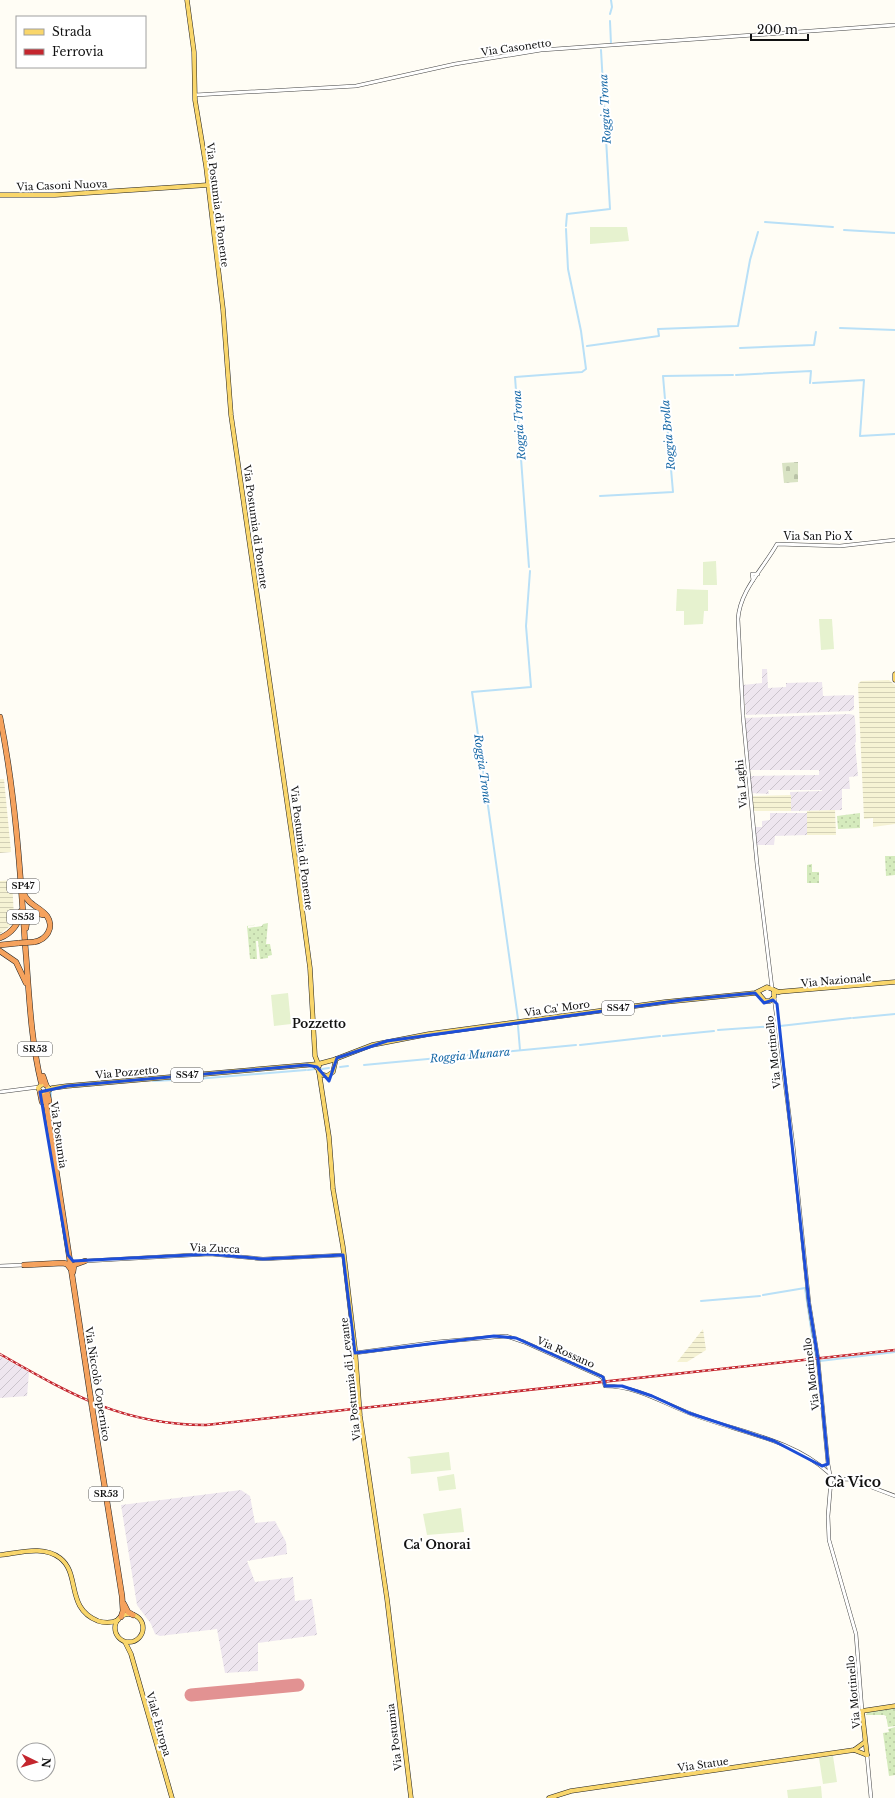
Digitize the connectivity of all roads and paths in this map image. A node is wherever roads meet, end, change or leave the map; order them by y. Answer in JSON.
{"nodes":[{"id":1,"x":187,"y":0,"type":"edge"},
{"id":2,"x":895,"y":25,"type":"edge"},
{"id":3,"x":195,"y":95,"type":"junction"},
{"id":4,"x":208,"y":185,"type":"junction"},
{"id":5,"x":0,"y":195,"type":"edge"},
{"id":6,"x":895,"y":540,"type":"edge"},
{"id":7,"x":755,"y":577,"type":"joint"},
{"id":8,"x":895,"y":674,"type":"edge"},
{"id":9,"x":895,"y":680,"type":"edge"},
{"id":10,"x":0,"y":717,"type":"edge"},
{"id":11,"x":17,"y":843,"type":"junction"},
{"id":12,"x":19,"y":864,"type":"junction"},
{"id":13,"x":48,"y":919,"type":"junction"},
{"id":14,"x":0,"y":938,"type":"edge"},
{"id":15,"x":0,"y":944,"type":"edge"},
{"id":16,"x":0,"y":951,"type":"edge"},
{"id":17,"x":27,"y":970,"type":"junction"},
{"id":18,"x":771,"y":982,"type":"junction"},
{"id":19,"x":895,"y":982,"type":"edge"},
{"id":20,"x":767,"y":987,"type":"junction"},
{"id":21,"x":762,"y":989,"type":"junction"},
{"id":22,"x":755,"y":993,"type":"junction"},
{"id":23,"x":775,"y":994,"type":"junction"},
{"id":24,"x":761,"y":996,"type":"junction"},
{"id":25,"x":29,"y":998,"type":"junction"},
{"id":26,"x":31,"y":1017,"type":"joint"},
{"id":27,"x":481,"y":1027,"type":"joint"},
{"id":28,"x":316,"y":1057,"type":"junction"},
{"id":29,"x":337,"y":1058,"type":"junction"},
{"id":30,"x":329,"y":1062,"type":"junction"},
{"id":31,"x":309,"y":1064,"type":"junction"},
{"id":32,"x":320,"y":1066,"type":"junction"},
{"id":33,"x":333,"y":1066,"type":"junction"},
{"id":34,"x":324,"y":1076,"type":"junction"},
{"id":35,"x":321,"y":1083,"type":"junction"},
{"id":36,"x":43,"y":1089,"type":"junction"},
{"id":37,"x":0,"y":1092,"type":"edge"},
{"id":38,"x":65,"y":1235,"type":"junction"},
{"id":39,"x":343,"y":1254,"type":"junction"},
{"id":40,"x":68,"y":1255,"type":"junction"},
{"id":41,"x":86,"y":1261,"type":"junction"},
{"id":42,"x":56,"y":1263,"type":"junction"},
{"id":43,"x":24,"y":1265,"type":"joint"},
{"id":44,"x":0,"y":1266,"type":"edge"},
{"id":45,"x":70,"y":1269,"type":"junction"},
{"id":46,"x":74,"y":1291,"type":"junction"},
{"id":47,"x":355,"y":1353,"type":"junction"},
{"id":48,"x":828,"y":1464,"type":"junction"},
{"id":49,"x":822,"y":1466,"type":"junction"},
{"id":50,"x":829,"y":1471,"type":"junction"},
{"id":51,"x":831,"y":1480,"type":"junction"},
{"id":52,"x":895,"y":1496,"type":"edge"},
{"id":53,"x":0,"y":1555,"type":"edge"},
{"id":54,"x":122,"y":1596,"type":"junction"},
{"id":55,"x":133,"y":1615,"type":"junction"},
{"id":56,"x":120,"y":1619,"type":"junction"},
{"id":57,"x":106,"y":1623,"type":"junction"},
{"id":58,"x":115,"y":1629,"type":"junction"},
{"id":59,"x":125,"y":1642,"type":"junction"},
{"id":60,"x":133,"y":1642,"type":"junction"},
{"id":61,"x":131,"y":1654,"type":"junction"},
{"id":62,"x":396,"y":1673,"type":"joint"},
{"id":63,"x":895,"y":1706,"type":"edge"},
{"id":64,"x":862,"y":1711,"type":"junction"},
{"id":65,"x":862,"y":1749,"type":"junction"},
{"id":66,"x":556,"y":1797,"type":"edge"},
{"id":67,"x":172,"y":1798,"type":"edge"},
{"id":68,"x":411,"y":1798,"type":"edge"},
{"id":69,"x":549,"y":1798,"type":"edge"},
{"id":70,"x":871,"y":1798,"type":"edge"}],
"edges":[{"from":1,"to":3,"type":"main road","name":"Via Postumia di Ponente"},
{"from":2,"to":3,"type":"street","name":"Via Casonetto"},
{"from":3,"to":4,"type":"main road","name":"Via Postumia di Ponente"},
{"from":4,"to":5,"type":"main road","name":"Via Casoni Nuova"},
{"from":4,"to":28,"type":"main road","name":"Via Postumia di Ponente"},
{"from":6,"to":7,"type":"street","name":"Via San Pio X"},
{"from":7,"to":18,"type":"street","name":"Via Laghi"},
{"from":8,"to":9,"type":"main road"},
{"from":10,"to":11,"type":"highway","number":"SS53"},
{"from":11,"to":12,"type":"highway","number":"SS53"},
{"from":11,"to":13,"type":"highway","number":"SP47"},
{"from":12,"to":14,"type":"highway","number":"SP47"},
{"from":12,"to":17,"type":"highway","number":"SS53"},
{"from":13,"to":15,"type":"highway","bridge":true},
{"from":13,"to":17,"type":"highway"},
{"from":16,"to":25,"type":"highway"},
{"from":17,"to":25,"type":"highway","number":"SS53"},
{"from":18,"to":20,"type":"street"},
{"from":18,"to":23,"type":"street","name":"Via Laghi"},
{"from":19,"to":23,"type":"main road","name":"Via Nazionale"},
{"from":20,"to":21,"type":"main road","name":"Via Ca' Moro","number":"SS47"},
{"from":20,"to":23,"type":"main road"},
{"from":21,"to":22,"type":"main road","name":"Via Ca' Moro","number":"SS47"},
{"from":21,"to":24,"type":"main road"},
{"from":22,"to":24,"type":"main road"},
{"from":22,"to":27,"type":"main road","name":"Via Ca' Moro","number":"SS47"},
{"from":23,"to":24,"type":"main road"},
{"from":23,"to":48,"type":"street","name":"Via Mottinello"},
{"from":25,"to":26,"type":"highway","number":"SS53"},
{"from":25,"to":36,"type":"highway"},
{"from":26,"to":36,"type":"highway","number":"SR53"},
{"from":27,"to":29,"type":"main road","name":"Via Pozzetto","number":"SS47"},
{"from":28,"to":31,"type":"main road"},
{"from":28,"to":32,"type":"main road"},
{"from":29,"to":30,"type":"main road","name":"Via Pozzetto","number":"SS47"},
{"from":29,"to":33,"type":"main road"},
{"from":30,"to":32,"type":"main road","name":"Via Pozzetto","number":"SS47"},
{"from":30,"to":33,"type":"main road"},
{"from":31,"to":32,"type":"main road","name":"Via Pozzetto","number":"SS47"},
{"from":31,"to":36,"type":"main road","name":"Via Pozzetto","number":"SS47"},
{"from":32,"to":34,"type":"main road","name":"Via Pozzetto","number":"SS47"},
{"from":32,"to":35,"type":"main road","name":"Via Postumia di Levante"},
{"from":33,"to":34,"type":"main road"},
{"from":34,"to":35,"type":"main road"},
{"from":35,"to":39,"type":"main road","name":"Via Postumia di Levante"},
{"from":36,"to":37,"type":"street"},
{"from":36,"to":38,"type":"highway","name":"Via Niccolò Copernico","number":"SR53"},
{"from":38,"to":40,"type":"highway","name":"Via Niccolò Copernico","number":"SR53"},
{"from":38,"to":42,"type":"highway"},
{"from":39,"to":41,"type":"street","name":"Via Zucca"},
{"from":39,"to":47,"type":"main road","name":"Via Postumia di Levante"},
{"from":40,"to":41,"type":"highway"},
{"from":40,"to":45,"type":"highway","name":"Via Niccolò Copernico","number":"SR53"},
{"from":41,"to":46,"type":"highway"},
{"from":42,"to":43,"type":"highway"},
{"from":42,"to":45,"type":"highway"},
{"from":43,"to":44,"type":"street"},
{"from":45,"to":46,"type":"highway","name":"Via Niccolò Copernico","number":"SR53"},
{"from":46,"to":54,"type":"highway","name":"Via Niccolò Copernico","number":"SR53","bridge":true},
{"from":47,"to":49,"type":"street","name":"Via Rossano"},
{"from":47,"to":62,"type":"main road","name":"Via Postumia di Levante"},
{"from":48,"to":49,"type":"street"},
{"from":48,"to":50,"type":"street","name":"Via Mottinello"},
{"from":49,"to":50,"type":"street","name":"Via Rossano"},
{"from":50,"to":51,"type":"street","name":"Via Mottinello"},
{"from":51,"to":52,"type":"street"},
{"from":51,"to":64,"type":"street","name":"Via Mottinello"},
{"from":53,"to":57,"type":"main road"},
{"from":54,"to":55,"type":"highway","name":"Via Niccolò Copernico","number":"SR53"},
{"from":54,"to":56,"type":"highway","name":"Via Niccolò Copernico","number":"SR53"},
{"from":55,"to":56,"type":"main road"},
{"from":55,"to":60,"type":"main road","number":"SR53"},
{"from":56,"to":57,"type":"main road"},
{"from":56,"to":58,"type":"main road","number":"SR53"},
{"from":57,"to":58,"type":"main road"},
{"from":58,"to":59,"type":"main road","number":"SR53"},
{"from":59,"to":60,"type":"main road"},
{"from":59,"to":61,"type":"main road","name":"Viale Europa","number":"SR53"},
{"from":60,"to":61,"type":"main road","name":"Viale Europa","number":"SR53"},
{"from":61,"to":67,"type":"main road","name":"Viale Europa","number":"SR53"},
{"from":62,"to":68,"type":"main road","name":"Via Postumia"},
{"from":63,"to":64,"type":"main road"},
{"from":64,"to":65,"type":"main road","name":"Via Mottinello"},
{"from":65,"to":66,"type":"main road","name":"Via Statue"},
{"from":65,"to":70,"type":"street","name":"Via Mottinello"},
{"from":66,"to":69,"type":"main road","name":"Via Statue"}]}
